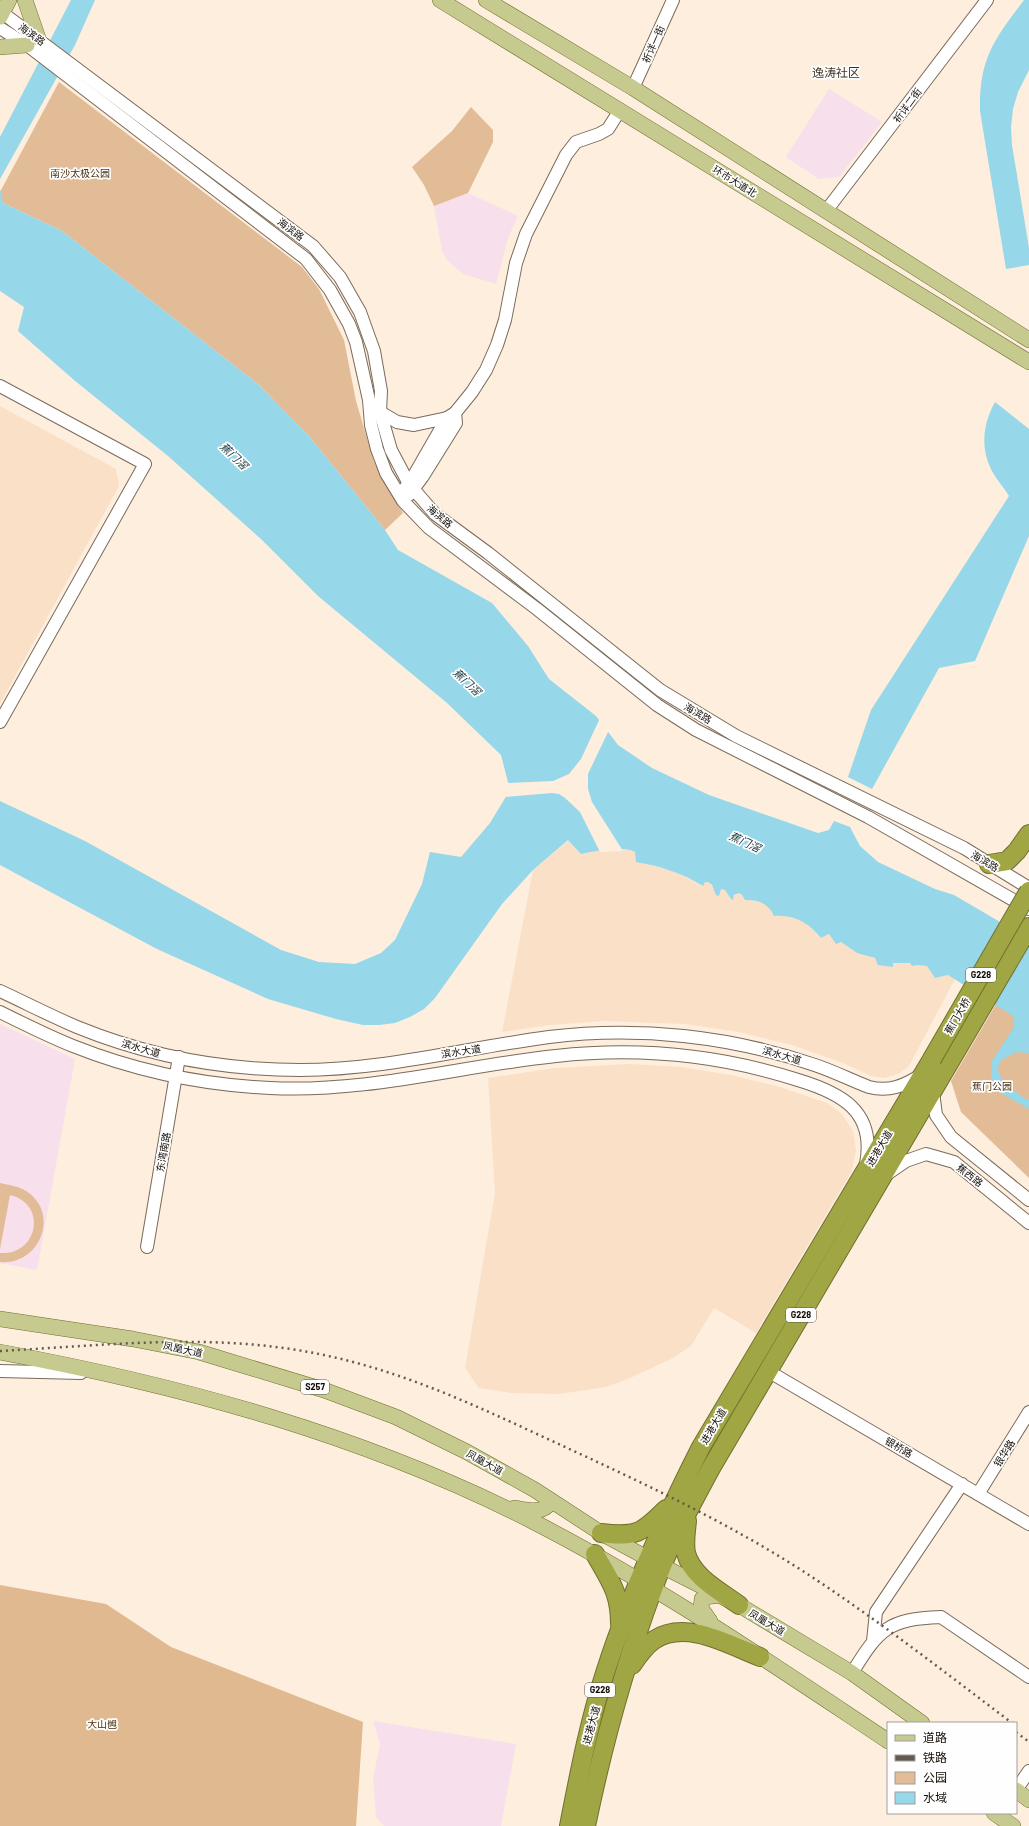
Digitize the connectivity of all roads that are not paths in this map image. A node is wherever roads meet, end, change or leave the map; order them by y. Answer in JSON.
{"nodes":[{"id":1,"x":25,"y":0,"type":"edge"},
{"id":2,"x":440,"y":0,"type":"edge"},
{"id":3,"x":486,"y":0,"type":"edge"},
{"id":4,"x":672,"y":0,"type":"edge"},
{"id":5,"x":987,"y":0,"type":"edge"},
{"id":6,"x":2,"y":14,"type":"edge"},
{"id":7,"x":32,"y":42,"type":"junction"},
{"id":8,"x":0,"y":46,"type":"edge"},
{"id":9,"x":633,"y":88,"type":"junction"},
{"id":10,"x":620,"y":110,"type":"junction"},
{"id":11,"x":826,"y":211,"type":"junction"},
{"id":12,"x":1029,"y":340,"type":"edge"},
{"id":13,"x":1029,"y":362,"type":"edge"},
{"id":14,"x":0,"y":386,"type":"edge"},
{"id":15,"x":380,"y":412,"type":"junction"},
{"id":16,"x":451,"y":416,"type":"junction"},
{"id":17,"x":412,"y":487,"type":"junction"},
{"id":18,"x":401,"y":497,"type":"junction"},
{"id":19,"x":0,"y":722,"type":"edge"},
{"id":20,"x":1029,"y":834,"type":"edge"},
{"id":21,"x":989,"y":864,"type":"junction"},
{"id":22,"x":1029,"y":889,"type":"edge"},
{"id":23,"x":1029,"y":909,"type":"edge"},
{"id":24,"x":1029,"y":928,"type":"edge"},
{"id":25,"x":0,"y":991,"type":"edge"},
{"id":26,"x":0,"y":1012,"type":"edge"},
{"id":27,"x":179,"y":1058,"type":"junction"},
{"id":28,"x":935,"y":1066,"type":"junction"},
{"id":29,"x":176,"y":1076,"type":"junction"},
{"id":30,"x":933,"y":1092,"type":"junction"},
{"id":31,"x":965,"y":1148,"type":"junction"},
{"id":32,"x":954,"y":1162,"type":"junction"},
{"id":33,"x":864,"y":1174,"type":"junction"},
{"id":34,"x":882,"y":1177,"type":"junction"},
{"id":35,"x":1029,"y":1200,"type":"edge"},
{"id":36,"x":1029,"y":1222,"type":"edge"},
{"id":37,"x":147,"y":1247,"type":"dead end"},
{"id":38,"x":0,"y":1320,"type":"edge"},
{"id":39,"x":0,"y":1352,"type":"edge"},
{"id":40,"x":0,"y":1371,"type":"edge"},
{"id":41,"x":768,"y":1371,"type":"junction"},
{"id":42,"x":120,"y":1378,"type":"junction"},
{"id":43,"x":1029,"y":1412,"type":"edge"},
{"id":44,"x":962,"y":1484,"type":"junction"},
{"id":45,"x":978,"y":1494,"type":"junction"},
{"id":46,"x":551,"y":1501,"type":"junction"},
{"id":47,"x":501,"y":1506,"type":"junction"},
{"id":48,"x":680,"y":1507,"type":"junction"},
{"id":49,"x":1029,"y":1524,"type":"edge"},
{"id":50,"x":601,"y":1533,"type":"junction"},
{"id":51,"x":595,"y":1554,"type":"junction"},
{"id":52,"x":655,"y":1563,"type":"junction"},
{"id":53,"x":646,"y":1584,"type":"junction"},
{"id":54,"x":721,"y":1596,"type":"junction"},
{"id":55,"x":739,"y":1605,"type":"junction"},
{"id":56,"x":712,"y":1624,"type":"junction"},
{"id":57,"x":617,"y":1640,"type":"junction"},
{"id":58,"x":873,"y":1641,"type":"junction"},
{"id":59,"x":631,"y":1654,"type":"junction"},
{"id":60,"x":760,"y":1656,"type":"junction"},
{"id":61,"x":852,"y":1673,"type":"junction"},
{"id":62,"x":1029,"y":1677,"type":"edge"},
{"id":63,"x":622,"y":1679,"type":"junction"},
{"id":64,"x":921,"y":1722,"type":"edge"},
{"id":65,"x":887,"y":1740,"type":"edge"},
{"id":66,"x":1029,"y":1771,"type":"edge"},
{"id":67,"x":1017,"y":1789,"type":"edge"},
{"id":68,"x":1017,"y":1791,"type":"edge"},
{"id":69,"x":1029,"y":1800,"type":"edge"},
{"id":70,"x":995,"y":1814,"type":"edge"},
{"id":71,"x":569,"y":1826,"type":"edge"},
{"id":72,"x":586,"y":1826,"type":"edge"},
{"id":73,"x":1013,"y":1826,"type":"edge"}],
"edges":[{"from":1,"to":7,"type":"main road"},
{"from":2,"to":10,"type":"main road","name":"环市大道北"},
{"from":3,"to":9,"type":"main road"},
{"from":4,"to":9,"type":"street","name":"祈详一街"},
{"from":5,"to":11,"type":"street","name":"祈详二街"},
{"from":6,"to":7,"type":"street","name":"海滨路"},
{"from":7,"to":8,"type":"main road"},
{"from":7,"to":15,"type":"street","name":"海滨路"},
{"from":7,"to":18,"type":"street","name":"海滨路"},
{"from":9,"to":11,"type":"main road"},
{"from":10,"to":13,"type":"main road","name":"环市大道北"},
{"from":10,"to":16,"type":"street"},
{"from":11,"to":12,"type":"main road"},
{"from":14,"to":19,"type":"street"},
{"from":15,"to":16,"type":"street"},
{"from":15,"to":17,"type":"street","name":"海滨路"},
{"from":16,"to":17,"type":"street"},
{"from":17,"to":18,"type":"street"},
{"from":17,"to":21,"type":"street","name":"海滨路"},
{"from":18,"to":23,"type":"street","name":"海滨路"},
{"from":20,"to":21,"type":"highway"},
{"from":21,"to":22,"type":"street","name":"海滨路"},
{"from":22,"to":28,"type":"highway","name":"蕉门大桥","number":"G228","bridge":true},
{"from":24,"to":28,"type":"highway","name":"蕉门大桥","number":"G228"},
{"from":25,"to":27,"type":"street","name":"滨水大道"},
{"from":26,"to":29,"type":"street","name":"滨水大道"},
{"from":27,"to":28,"type":"street","name":"滨水大道"},
{"from":27,"to":29,"type":"street","name":"东湾南路"},
{"from":28,"to":30,"type":"highway","name":"进港大道","number":"G228"},
{"from":28,"to":33,"type":"highway","name":"进港大道","number":"G228"},
{"from":29,"to":33,"type":"street","name":"滨水大道"},
{"from":29,"to":37,"type":"street","name":"东湾南路"},
{"from":30,"to":31,"type":"street","name":"蕉西路"},
{"from":30,"to":34,"type":"highway","name":"进港大道","number":"G228"},
{"from":31,"to":32,"type":"street"},
{"from":31,"to":35,"type":"street","name":"蕉西路"},
{"from":32,"to":34,"type":"street","name":"蕉西路"},
{"from":32,"to":36,"type":"street","name":"蕉西路"},
{"from":33,"to":48,"type":"highway","name":"进港大道","number":"G228"},
{"from":34,"to":41,"type":"highway","name":"进港大道","number":"G228"},
{"from":38,"to":46,"type":"main road","name":"凤凰大道","number":"S257"},
{"from":39,"to":42,"type":"main road"},
{"from":40,"to":42,"type":"street"},
{"from":41,"to":44,"type":"street","name":"银桥路"},
{"from":41,"to":48,"type":"highway","name":"进港大道","number":"G228"},
{"from":42,"to":47,"type":"main road"},
{"from":43,"to":45,"type":"street","name":"银华路"},
{"from":44,"to":45,"type":"street","name":"银桥路"},
{"from":44,"to":58,"type":"street"},
{"from":45,"to":49,"type":"street","name":"银桥路"},
{"from":46,"to":47,"type":"main road"},
{"from":46,"to":50,"type":"main road","name":"凤凰大道","number":"S257"},
{"from":47,"to":51,"type":"main road"},
{"from":48,"to":50,"type":"highway"},
{"from":48,"to":52,"type":"highway","name":"进港大道","number":"G228"},
{"from":48,"to":55,"type":"highway"},
{"from":50,"to":52,"type":"main road","name":"凤凰大道","number":"S257"},
{"from":51,"to":53,"type":"main road"},
{"from":51,"to":57,"type":"highway"},
{"from":52,"to":53,"type":"highway","name":"进港大道","number":"G228"},
{"from":52,"to":54,"type":"main road","name":"凤凰大道"},
{"from":53,"to":56,"type":"main road"},
{"from":53,"to":57,"type":"highway","name":"进港大道","number":"G228"},
{"from":53,"to":59,"type":"highway","name":"进港大道","number":"G228"},
{"from":54,"to":55,"type":"main road","name":"凤凰大道"},
{"from":54,"to":56,"type":"main road"},
{"from":55,"to":61,"type":"main road","name":"凤凰大道"},
{"from":56,"to":60,"type":"main road"},
{"from":57,"to":59,"type":"highway"},
{"from":57,"to":71,"type":"highway","name":"进港大道","number":"G228"},
{"from":58,"to":61,"type":"street"},
{"from":58,"to":62,"type":"street"},
{"from":59,"to":63,"type":"highway","name":"进港大道","number":"G228"},
{"from":60,"to":63,"type":"highway"},
{"from":60,"to":65,"type":"main road"},
{"from":61,"to":64,"type":"main road","name":"凤凰大道"},
{"from":63,"to":72,"type":"highway","name":"进港大道","number":"G228"},
{"from":66,"to":67,"type":"street"},
{"from":68,"to":69,"type":"main road"},
{"from":70,"to":73,"type":"main road"}]}
